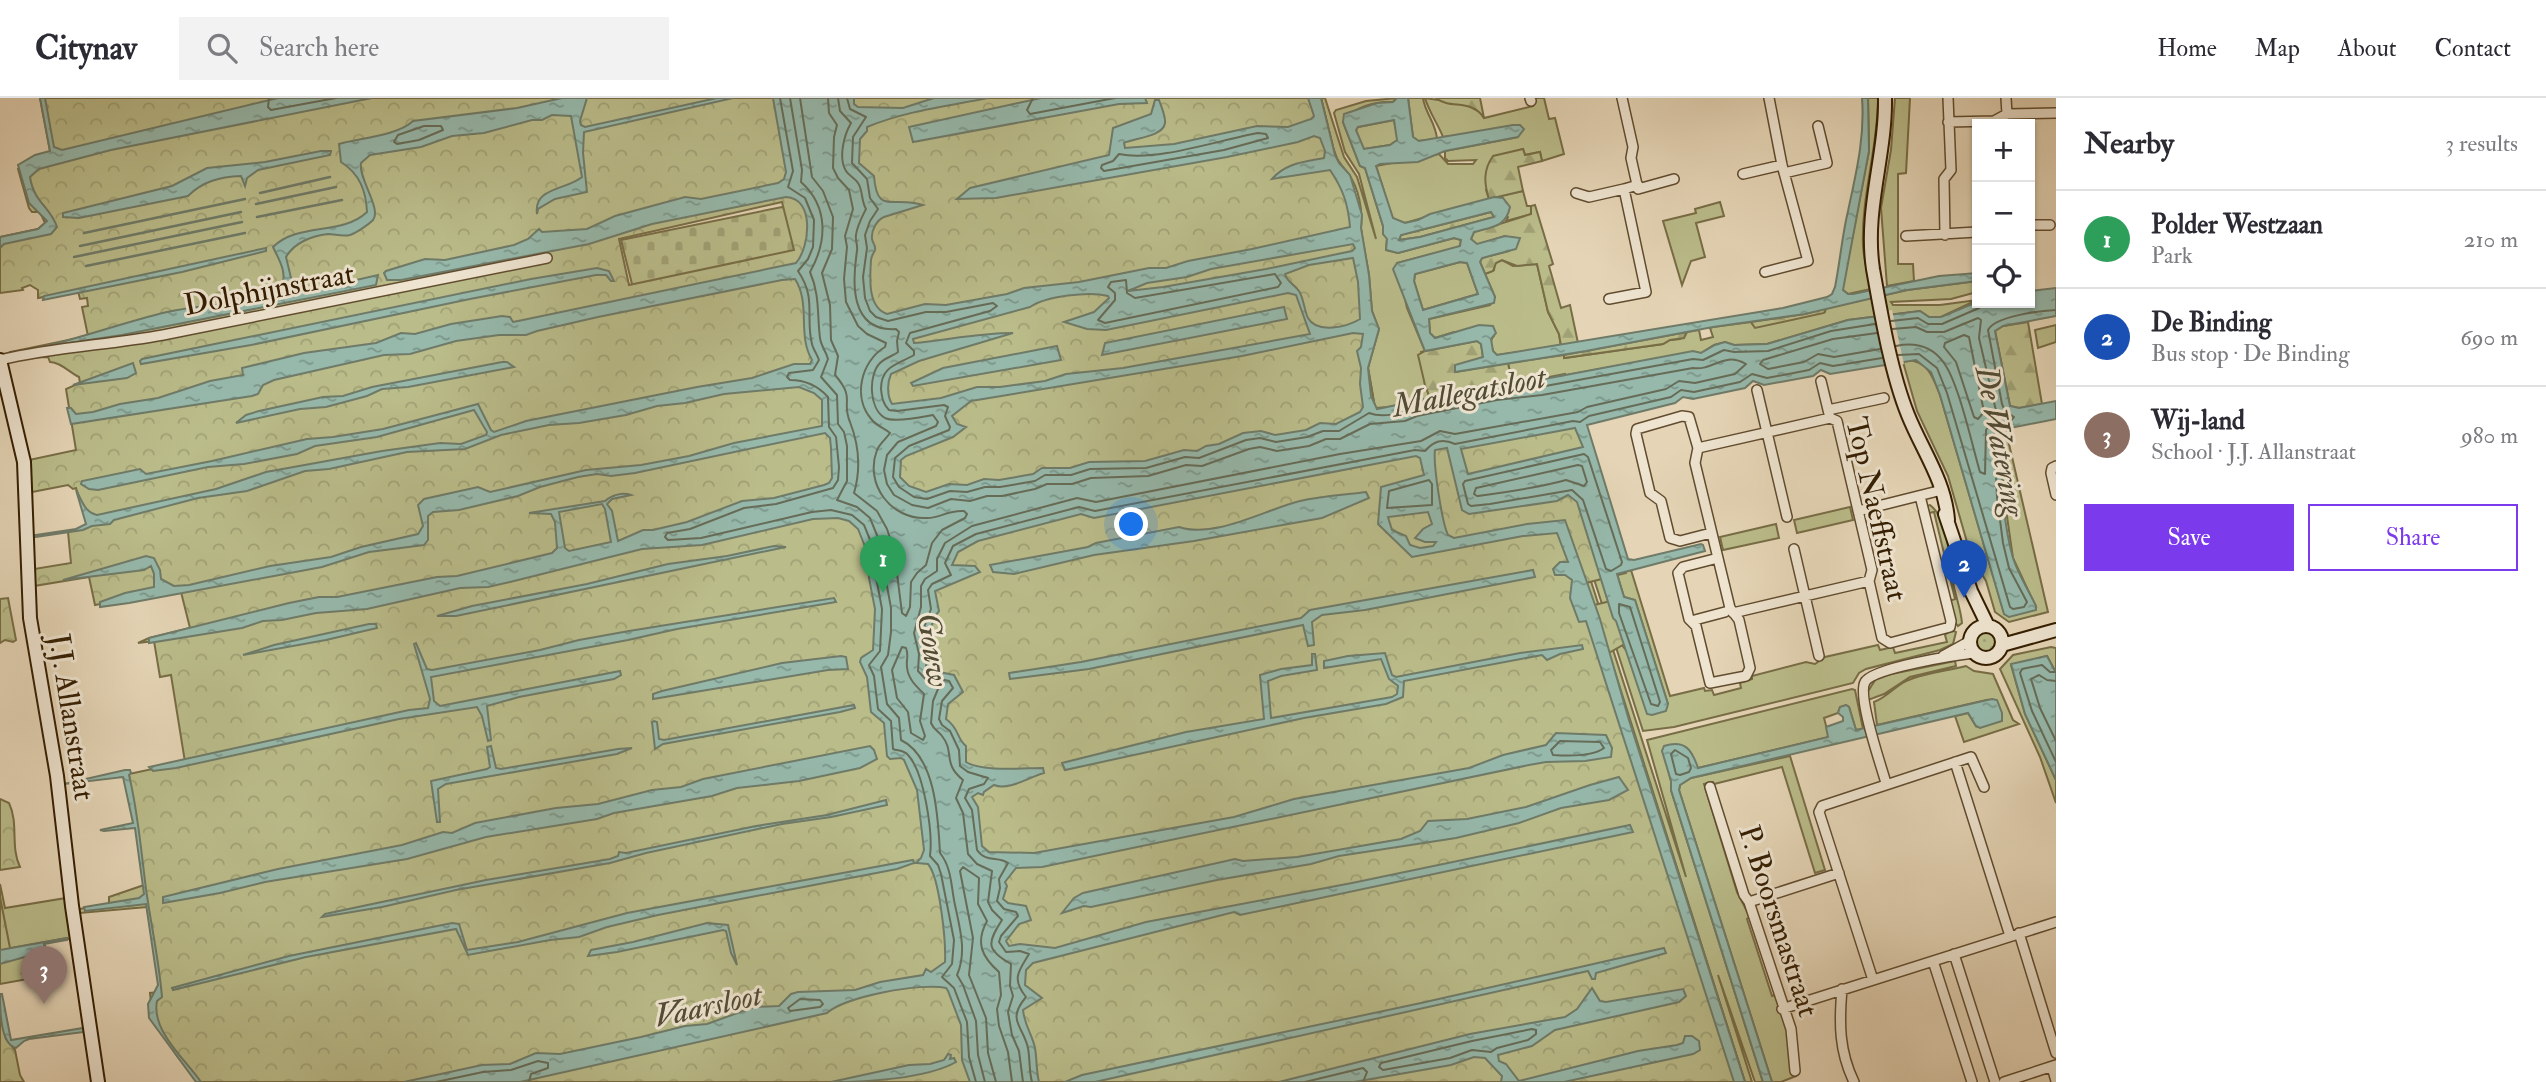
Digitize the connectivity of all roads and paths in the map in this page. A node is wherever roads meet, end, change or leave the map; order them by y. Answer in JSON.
{"nodes":[{"id":1,"x":1622,"y":98,"type":"edge"},
{"id":2,"x":1769,"y":98,"type":"edge"},
{"id":3,"x":1885,"y":98,"type":"edge"},
{"id":4,"x":1948,"y":98,"type":"edge"},
{"id":5,"x":2006,"y":98,"type":"edge"},
{"id":6,"x":2056,"y":113,"type":"edge"},
{"id":7,"x":2007,"y":114,"type":"junction"},
{"id":8,"x":2020,"y":119,"type":"edge"},
{"id":9,"x":1948,"y":122,"type":"junction"},
{"id":10,"x":1818,"y":125,"type":"dead end"},
{"id":11,"x":1783,"y":169,"type":"junction"},
{"id":12,"x":1743,"y":174,"type":"dead end"},
{"id":13,"x":1674,"y":179,"type":"dead end"},
{"id":14,"x":1638,"y":186,"type":"junction"},
{"id":15,"x":1625,"y":189,"type":"junction"},
{"id":16,"x":1576,"y":193,"type":"dead end"},
{"id":17,"x":2035,"y":225,"type":"edge"},
{"id":18,"x":2050,"y":225,"type":"dead end"},
{"id":19,"x":1972,"y":232,"type":"edge"},
{"id":20,"x":1945,"y":235,"type":"junction"},
{"id":21,"x":1906,"y":236,"type":"dead end"},
{"id":22,"x":547,"y":258,"type":"dead end"},
{"id":23,"x":1765,"y":272,"type":"dead end"},
{"id":24,"x":1609,"y":299,"type":"dead end"},
{"id":25,"x":0,"y":360,"type":"edge"},
{"id":26,"x":1821,"y":381,"type":"dead end"},
{"id":27,"x":1757,"y":390,"type":"dead end"},
{"id":28,"x":1884,"y":398,"type":"dead end"},
{"id":29,"x":1829,"y":414,"type":"junction"},
{"id":30,"x":1767,"y":433,"type":"junction"},
{"id":31,"x":1698,"y":448,"type":"junction"},
{"id":32,"x":2054,"y":467,"type":"edge"},
{"id":33,"x":1939,"y":491,"type":"junction"},
{"id":34,"x":2056,"y":495,"type":"edge"},
{"id":35,"x":1920,"y":496,"type":"junction"},
{"id":36,"x":1858,"y":511,"type":"junction"},
{"id":37,"x":1787,"y":517,"type":"dead end"},
{"id":38,"x":1712,"y":533,"type":"junction"},
{"id":39,"x":1794,"y":549,"type":"dead end"},
{"id":40,"x":1718,"y":558,"type":"junction"},
{"id":41,"x":1869,"y":581,"type":"junction"},
{"id":42,"x":1805,"y":596,"type":"junction"},
{"id":43,"x":1729,"y":613,"type":"junction"},
{"id":44,"x":1691,"y":621,"type":"junction"},
{"id":45,"x":2056,"y":630,"type":"edge"},
{"id":46,"x":1977,"y":637,"type":"junction"},
{"id":47,"x":2001,"y":640,"type":"junction"},
{"id":48,"x":1819,"y":656,"type":"dead end"},
{"id":49,"x":1955,"y":762,"type":"junction"},
{"id":50,"x":1886,"y":783,"type":"junction"},
{"id":51,"x":1710,"y":787,"type":"dead end"},
{"id":52,"x":1984,"y":787,"type":"dead end"},
{"id":53,"x":1839,"y":873,"type":"junction"},
{"id":54,"x":1749,"y":902,"type":"junction"},
{"id":55,"x":2056,"y":922,"type":"edge"},
{"id":56,"x":2015,"y":935,"type":"junction"},
{"id":57,"x":1954,"y":954,"type":"junction"},
{"id":58,"x":1933,"y":961,"type":"junction"},
{"id":59,"x":1873,"y":980,"type":"junction"},
{"id":60,"x":1842,"y":989,"type":"junction"},
{"id":61,"x":1782,"y":1009,"type":"junction"},
{"id":62,"x":2056,"y":1053,"type":"edge"},
{"id":63,"x":2054,"y":1066,"type":"edge"},
{"id":64,"x":1796,"y":1071,"type":"dead end"},
{"id":65,"x":2056,"y":1081,"type":"edge"},
{"id":66,"x":98,"y":1082,"type":"edge"},
{"id":67,"x":1854,"y":1082,"type":"edge"},
{"id":68,"x":1972,"y":1082,"type":"edge"},
{"id":69,"x":1995,"y":1082,"type":"edge"},
{"id":70,"x":2004,"y":1082,"type":"edge"}],
"edges":[{"from":1,"to":14,"type":"street"},
{"from":2,"to":11,"type":"street"},
{"from":3,"to":33,"type":"street"},
{"from":4,"to":9,"type":"street"},
{"from":5,"to":7,"type":"street"},
{"from":6,"to":8,"type":"street"},
{"from":7,"to":8,"type":"street"},
{"from":7,"to":9,"type":"street"},
{"from":9,"to":20,"type":"street"},
{"from":10,"to":11,"type":"street"},
{"from":11,"to":12,"type":"street"},
{"from":11,"to":23,"type":"street"},
{"from":13,"to":14,"type":"street"},
{"from":14,"to":15,"type":"street"},
{"from":15,"to":16,"type":"street"},
{"from":15,"to":24,"type":"street"},
{"from":17,"to":18,"type":"street"},
{"from":19,"to":20,"type":"street"},
{"from":20,"to":21,"type":"street"},
{"from":22,"to":25,"type":"street","name":"Dolphijnstraat"},
{"from":25,"to":66,"type":"street","name":"J.J. Allanstraat"},
{"from":26,"to":29,"type":"street","name":"Top Naeffstraat"},
{"from":27,"to":30,"type":"street"},
{"from":28,"to":29,"type":"street"},
{"from":29,"to":30,"type":"street"},
{"from":29,"to":36,"type":"street","name":"Top Naeffstraat"},
{"from":30,"to":31,"type":"street"},
{"from":30,"to":37,"type":"street"},
{"from":31,"to":38,"type":"street"},
{"from":31,"to":38,"type":"street"},
{"from":32,"to":34,"type":"street"},
{"from":33,"to":35,"type":"street"},
{"from":33,"to":46,"type":"street"},
{"from":35,"to":36,"type":"street"},
{"from":35,"to":41,"type":"street","name":"Top Naeffstraat"},
{"from":36,"to":41,"type":"street","name":"Top Naeffstraat"},
{"from":38,"to":40,"type":"street"},
{"from":39,"to":42,"type":"street"},
{"from":40,"to":43,"type":"street"},
{"from":40,"to":44,"type":"street"},
{"from":41,"to":42,"type":"street"},
{"from":42,"to":43,"type":"street"},
{"from":42,"to":48,"type":"street"},
{"from":43,"to":44,"type":"street"},
{"from":43,"to":44,"type":"street"},
{"from":45,"to":47,"type":"street"},
{"from":46,"to":47,"type":"street"},
{"from":46,"to":47,"type":"street"},
{"from":46,"to":50,"type":"street"},
{"from":49,"to":50,"type":"street"},
{"from":49,"to":52,"type":"street"},
{"from":49,"to":56,"type":"street"},
{"from":50,"to":53,"type":"street"},
{"from":51,"to":54,"type":"street","name":"P. Boorsmastraat"},
{"from":53,"to":54,"type":"street"},
{"from":53,"to":59,"type":"street"},
{"from":54,"to":61,"type":"street","name":"P. Boorsmastraat"},
{"from":55,"to":56,"type":"street"},
{"from":56,"to":57,"type":"street"},
{"from":56,"to":62,"type":"street"},
{"from":57,"to":58,"type":"street"},
{"from":57,"to":69,"type":"street"},
{"from":58,"to":59,"type":"street"},
{"from":58,"to":68,"type":"street"},
{"from":59,"to":60,"type":"street"},
{"from":60,"to":61,"type":"street"},
{"from":60,"to":67,"type":"street"},
{"from":61,"to":64,"type":"street","name":"P. Boorsmastraat"},
{"from":63,"to":65,"type":"street"},
{"from":63,"to":70,"type":"street"}]}
